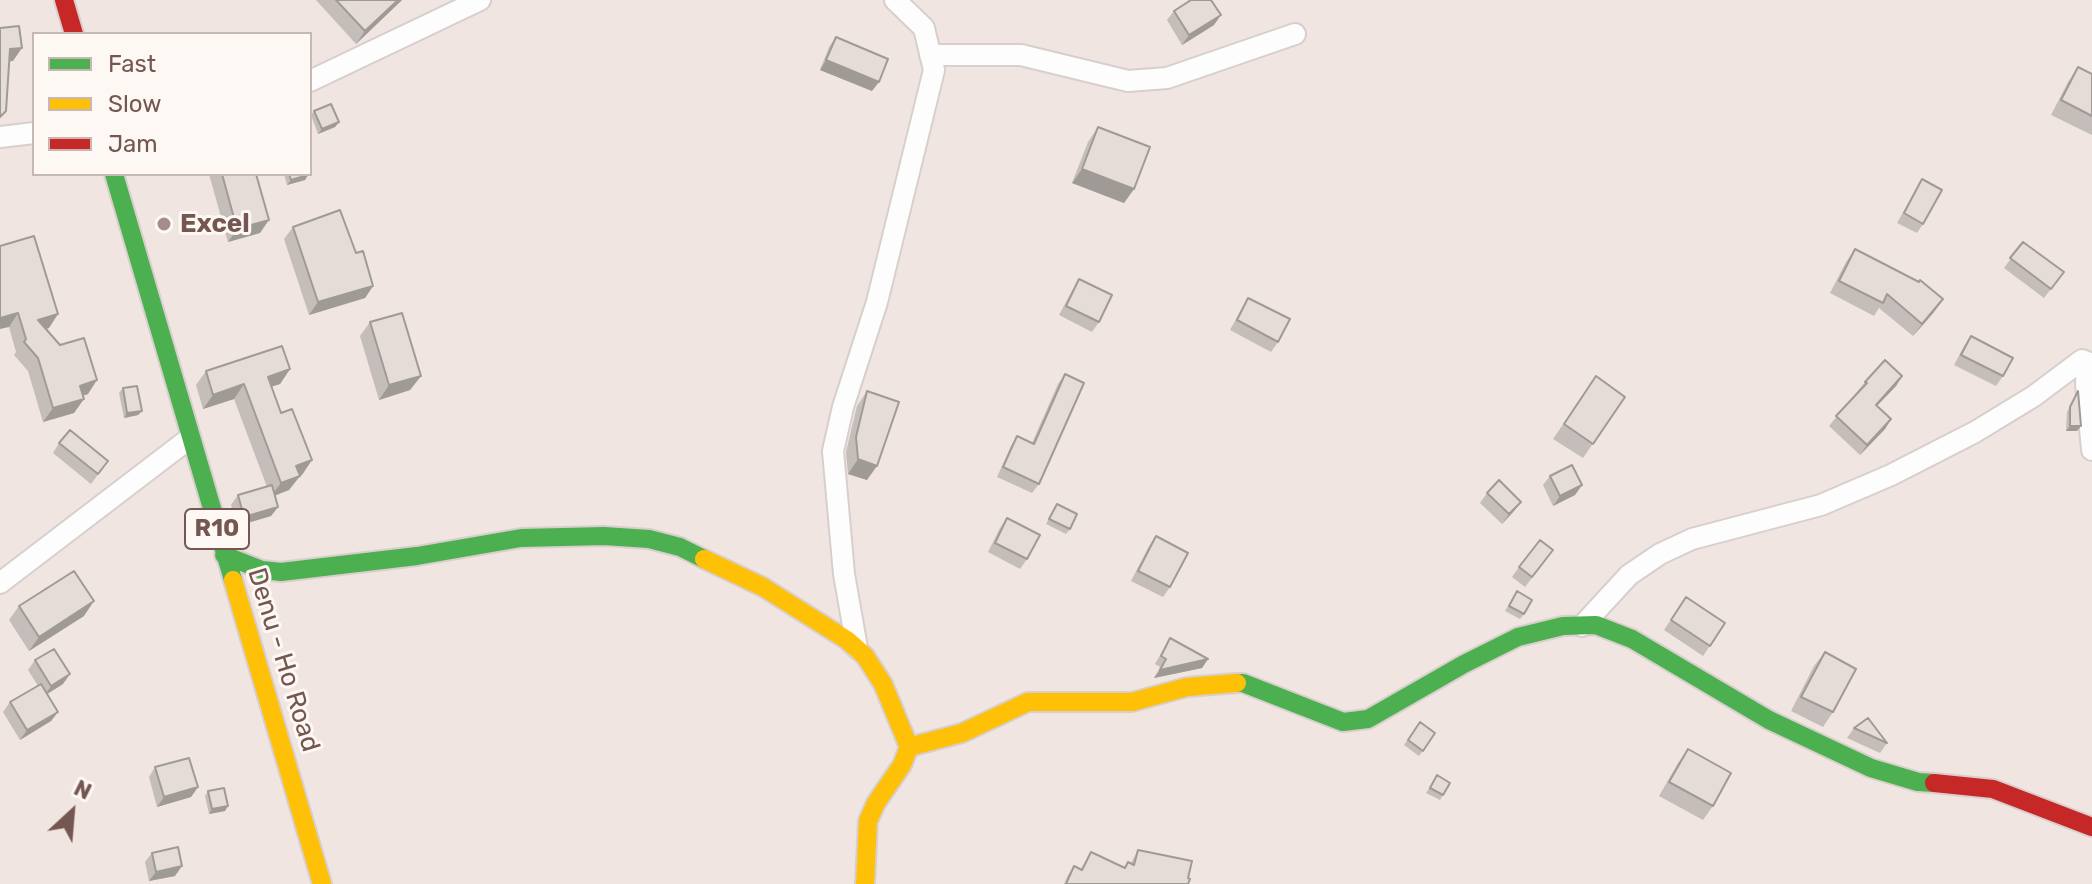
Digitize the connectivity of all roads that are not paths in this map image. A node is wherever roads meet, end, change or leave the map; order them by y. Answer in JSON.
{"nodes":[{"id":1,"x":64,"y":0,"type":"edge"},
{"id":2,"x":480,"y":0,"type":"edge"},
{"id":3,"x":895,"y":0,"type":"edge"},
{"id":4,"x":73,"y":32,"type":"edge"},
{"id":5,"x":1295,"y":34,"type":"dead end"},
{"id":6,"x":930,"y":55,"type":"junction"},
{"id":7,"x":312,"y":80,"type":"edge"},
{"id":8,"x":32,"y":133,"type":"edge"},
{"id":9,"x":0,"y":137,"type":"edge"},
{"id":10,"x":115,"y":176,"type":"edge"},
{"id":11,"x":190,"y":438,"type":"junction"},
{"id":12,"x":2092,"y":450,"type":"edge"},
{"id":13,"x":224,"y":555,"type":"junction"},
{"id":14,"x":0,"y":583,"type":"edge"},
{"id":15,"x":1582,"y":626,"type":"junction"},
{"id":16,"x":857,"y":648,"type":"junction"},
{"id":17,"x":909,"y":747,"type":"junction"},
{"id":18,"x":2092,"y":827,"type":"edge"},
{"id":19,"x":322,"y":884,"type":"edge"},
{"id":20,"x":865,"y":884,"type":"edge"}],
"edges":[{"from":1,"to":4,"type":"street"},
{"from":2,"to":7,"type":"street"},
{"from":3,"to":6,"type":"street"},
{"from":5,"to":6,"type":"street"},
{"from":6,"to":16,"type":"street"},
{"from":8,"to":9,"type":"street"},
{"from":10,"to":11,"type":"street","name":"Denu - Ho Road","number":"R10"},
{"from":11,"to":13,"type":"street","name":"Denu - Ho Road","number":"R10"},
{"from":11,"to":14,"type":"street"},
{"from":12,"to":15,"type":"street"},
{"from":13,"to":16,"type":"street"},
{"from":13,"to":19,"type":"street","name":"Denu - Ho Road","number":"R10"},
{"from":15,"to":17,"type":"street"},
{"from":15,"to":18,"type":"street"},
{"from":16,"to":17,"type":"street"},
{"from":17,"to":20,"type":"street"}]}
